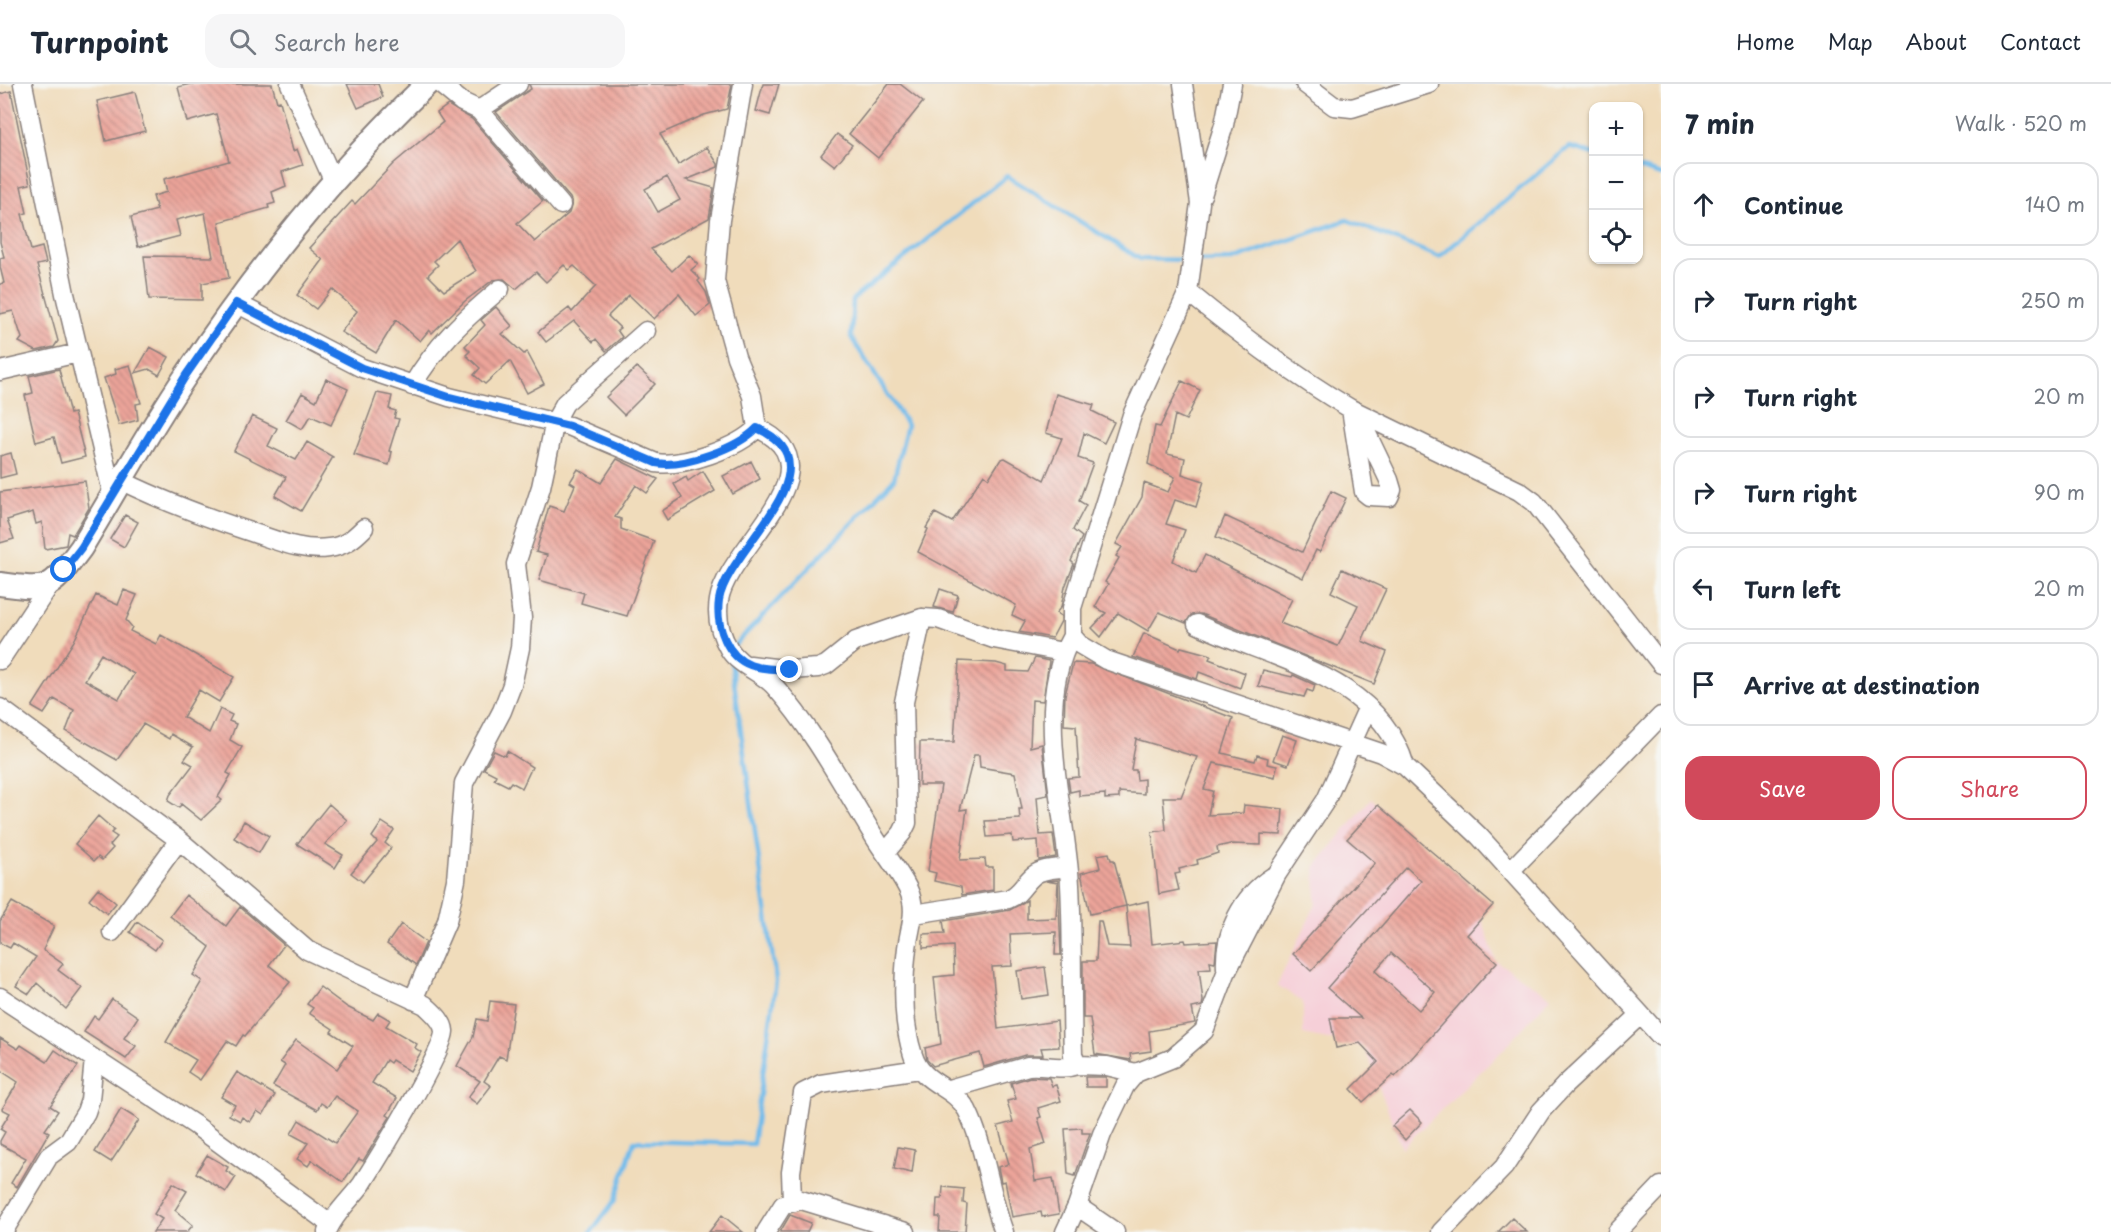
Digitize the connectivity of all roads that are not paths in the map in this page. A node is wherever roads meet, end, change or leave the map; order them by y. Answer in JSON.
{"nodes":[{"id":1,"x":23,"y":84,"type":"edge"},
{"id":2,"x":290,"y":84,"type":"edge"},
{"id":3,"x":427,"y":84,"type":"edge"},
{"id":4,"x":440,"y":84,"type":"edge"},
{"id":5,"x":518,"y":84,"type":"edge"},
{"id":6,"x":743,"y":84,"type":"edge"},
{"id":7,"x":1232,"y":84,"type":"edge"},
{"id":8,"x":1305,"y":84,"type":"edge"},
{"id":9,"x":1429,"y":84,"type":"edge"},
{"id":10,"x":1187,"y":86,"type":"edge"},
{"id":11,"x":478,"y":110,"type":"junction"},
{"id":12,"x":333,"y":180,"type":"junction"},
{"id":13,"x":1200,"y":203,"type":"junction"},
{"id":14,"x":561,"y":205,"type":"dead end"},
{"id":15,"x":500,"y":289,"type":"dead end"},
{"id":16,"x":1188,"y":292,"type":"junction"},
{"id":17,"x":236,"y":303,"type":"junction"},
{"id":18,"x":646,"y":331,"type":"dead end"},
{"id":19,"x":78,"y":353,"type":"junction"},
{"id":20,"x":0,"y":371,"type":"edge"},
{"id":21,"x":412,"y":386,"type":"junction"},
{"id":22,"x":555,"y":422,"type":"junction"},
{"id":23,"x":757,"y":428,"type":"junction"},
{"id":24,"x":117,"y":488,"type":"junction"},
{"id":25,"x":364,"y":528,"type":"dead end"},
{"id":26,"x":0,"y":584,"type":"edge"},
{"id":27,"x":49,"y":586,"type":"junction"},
{"id":28,"x":922,"y":618,"type":"junction"},
{"id":29,"x":1197,"y":624,"type":"dead end"},
{"id":30,"x":1072,"y":636,"type":"junction"},
{"id":31,"x":1063,"y":652,"type":"junction"},
{"id":32,"x":0,"y":660,"type":"edge"},
{"id":33,"x":741,"y":662,"type":"junction"},
{"id":34,"x":1661,"y":664,"type":"edge"},
{"id":35,"x":1368,"y":707,"type":"junction"},
{"id":36,"x":0,"y":708,"type":"edge"},
{"id":37,"x":1661,"y":716,"type":"edge"},
{"id":38,"x":1352,"y":743,"type":"junction"},
{"id":39,"x":1405,"y":766,"type":"junction"},
{"id":40,"x":179,"y":840,"type":"junction"},
{"id":41,"x":885,"y":853,"type":"junction"},
{"id":42,"x":1068,"y":867,"type":"junction"},
{"id":43,"x":1512,"y":869,"type":"junction"},
{"id":44,"x":914,"y":914,"type":"junction"},
{"id":45,"x":112,"y":933,"type":"dead end"},
{"id":46,"x":0,"y":997,"type":"edge"},
{"id":47,"x":413,"y":1000,"type":"junction"},
{"id":48,"x":1640,"y":1015,"type":"junction"},
{"id":49,"x":1661,"y":1037,"type":"edge"},
{"id":50,"x":94,"y":1059,"type":"junction"},
{"id":51,"x":1077,"y":1065,"type":"junction"},
{"id":52,"x":919,"y":1069,"type":"junction"},
{"id":53,"x":1136,"y":1073,"type":"junction"},
{"id":54,"x":949,"y":1089,"type":"junction"},
{"id":55,"x":1661,"y":1186,"type":"edge"},
{"id":56,"x":792,"y":1201,"type":"junction"},
{"id":57,"x":1077,"y":1206,"type":"junction"},
{"id":58,"x":329,"y":1228,"type":"edge"},
{"id":59,"x":875,"y":1228,"type":"edge"},
{"id":60,"x":3,"y":1232,"type":"edge"},
{"id":61,"x":766,"y":1232,"type":"edge"},
{"id":62,"x":906,"y":1232,"type":"edge"},
{"id":63,"x":1004,"y":1232,"type":"edge"},
{"id":64,"x":1065,"y":1232,"type":"edge"},
{"id":65,"x":1115,"y":1232,"type":"edge"},
{"id":66,"x":1441,"y":1232,"type":"edge"},
{"id":67,"x":1617,"y":1232,"type":"edge"}],
"edges":[{"from":1,"to":19,"type":"street"},
{"from":2,"to":12,"type":"street"},
{"from":3,"to":12,"type":"main road"},
{"from":4,"to":11,"type":"street"},
{"from":5,"to":11,"type":"street"},
{"from":6,"to":23,"type":"street"},
{"from":7,"to":13,"type":"street"},
{"from":8,"to":9,"type":"street"},
{"from":10,"to":13,"type":"street"},
{"from":11,"to":14,"type":"street"},
{"from":12,"to":17,"type":"main road"},
{"from":13,"to":16,"type":"street"},
{"from":15,"to":21,"type":"street"},
{"from":16,"to":30,"type":"street"},
{"from":16,"to":34,"type":"street"},
{"from":17,"to":21,"type":"street"},
{"from":17,"to":24,"type":"main road"},
{"from":18,"to":22,"type":"street"},
{"from":19,"to":20,"type":"street"},
{"from":19,"to":24,"type":"street"},
{"from":21,"to":22,"type":"street"},
{"from":22,"to":23,"type":"street"},
{"from":22,"to":47,"type":"street"},
{"from":23,"to":33,"type":"street"},
{"from":24,"to":25,"type":"street"},
{"from":24,"to":27,"type":"main road"},
{"from":26,"to":27,"type":"main road"},
{"from":27,"to":32,"type":"street"},
{"from":28,"to":31,"type":"street"},
{"from":28,"to":33,"type":"street"},
{"from":28,"to":41,"type":"street"},
{"from":29,"to":35,"type":"street"},
{"from":30,"to":31,"type":"street"},
{"from":30,"to":38,"type":"street"},
{"from":31,"to":42,"type":"street"},
{"from":33,"to":41,"type":"street"},
{"from":35,"to":38,"type":"street"},
{"from":35,"to":39,"type":"street"},
{"from":36,"to":40,"type":"street"},
{"from":37,"to":43,"type":"street"},
{"from":38,"to":39,"type":"street"},
{"from":38,"to":53,"type":"street"},
{"from":39,"to":43,"type":"street"},
{"from":40,"to":45,"type":"street"},
{"from":40,"to":47,"type":"street"},
{"from":41,"to":44,"type":"street"},
{"from":42,"to":44,"type":"street"},
{"from":42,"to":51,"type":"street"},
{"from":43,"to":48,"type":"street"},
{"from":44,"to":52,"type":"street"},
{"from":46,"to":50,"type":"street"},
{"from":47,"to":58,"type":"street"},
{"from":48,"to":49,"type":"street"},
{"from":48,"to":66,"type":"street"},
{"from":50,"to":58,"type":"street"},
{"from":50,"to":60,"type":"street"},
{"from":51,"to":53,"type":"street"},
{"from":51,"to":54,"type":"street"},
{"from":52,"to":54,"type":"street"},
{"from":52,"to":56,"type":"street"},
{"from":53,"to":57,"type":"street"},
{"from":54,"to":63,"type":"street"},
{"from":55,"to":67,"type":"street"},
{"from":56,"to":59,"type":"street"},
{"from":56,"to":61,"type":"street"},
{"from":57,"to":64,"type":"street"},
{"from":57,"to":65,"type":"street"},
{"from":59,"to":62,"type":"street"}]}
